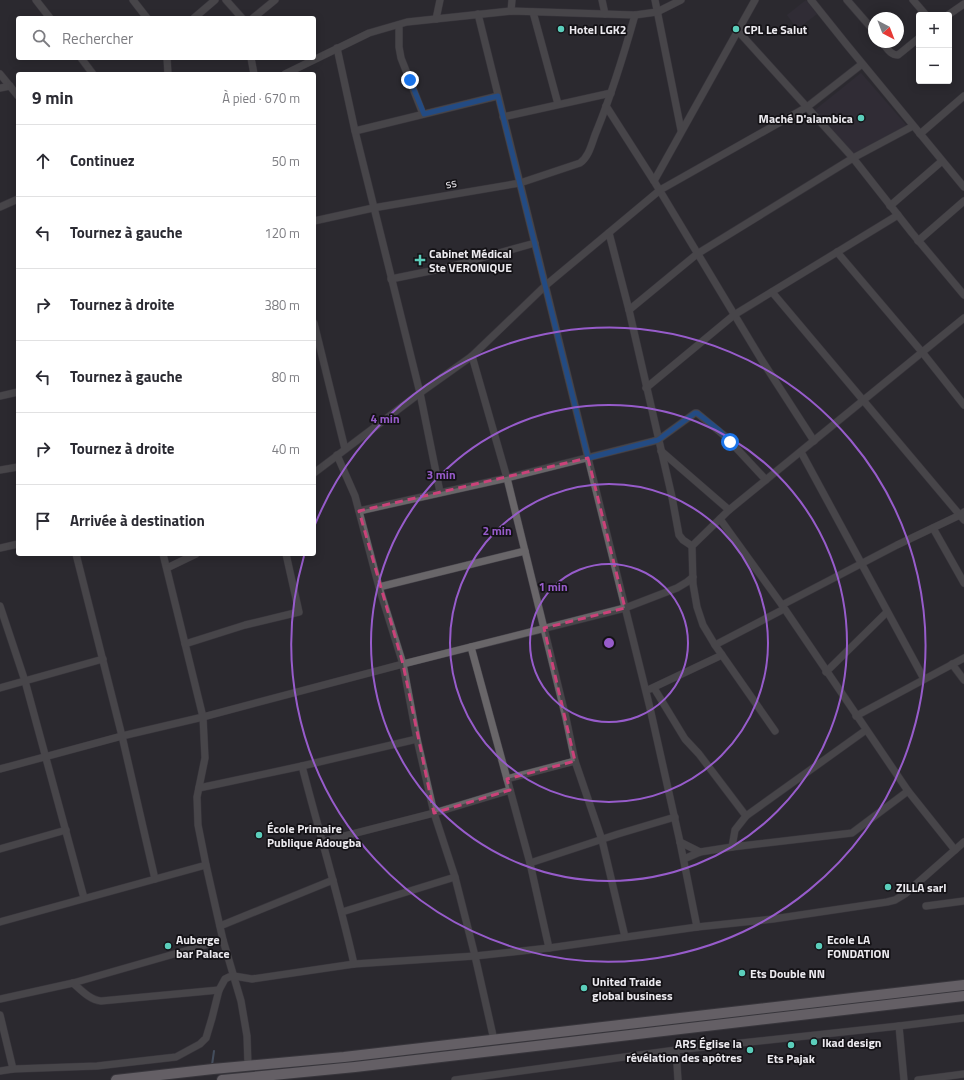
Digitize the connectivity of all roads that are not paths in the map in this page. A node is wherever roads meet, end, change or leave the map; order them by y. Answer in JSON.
{"nodes":[{"id":1,"x":36,"y":0,"type":"edge"},
{"id":2,"x":133,"y":0,"type":"edge"},
{"id":3,"x":215,"y":0,"type":"edge"},
{"id":4,"x":226,"y":0,"type":"edge"},
{"id":5,"x":275,"y":0,"type":"edge"},
{"id":6,"x":440,"y":0,"type":"edge"},
{"id":7,"x":512,"y":0,"type":"edge"},
{"id":8,"x":602,"y":0,"type":"edge"},
{"id":9,"x":655,"y":0,"type":"edge"},
{"id":10,"x":681,"y":0,"type":"edge"},
{"id":11,"x":755,"y":0,"type":"edge"},
{"id":12,"x":811,"y":0,"type":"edge"},
{"id":13,"x":847,"y":0,"type":"edge"},
{"id":14,"x":913,"y":0,"type":"edge"},
{"id":15,"x":964,"y":4,"type":"edge"},
{"id":16,"x":511,"y":11,"type":"junction"},
{"id":17,"x":533,"y":12,"type":"junction"},
{"id":18,"x":657,"y":12,"type":"junction"},
{"id":19,"x":923,"y":12,"type":"edge"},
{"id":20,"x":952,"y":12,"type":"edge"},
{"id":21,"x":478,"y":14,"type":"junction"},
{"id":22,"x":605,"y":14,"type":"junction"},
{"id":23,"x":635,"y":15,"type":"junction"},
{"id":24,"x":48,"y":16,"type":"edge"},
{"id":25,"x":145,"y":16,"type":"edge"},
{"id":26,"x":196,"y":16,"type":"edge"},
{"id":27,"x":240,"y":16,"type":"edge"},
{"id":28,"x":255,"y":16,"type":"edge"},
{"id":29,"x":436,"y":19,"type":"junction"},
{"id":30,"x":398,"y":24,"type":"junction"},
{"id":31,"x":868,"y":24,"type":"edge"},
{"id":32,"x":738,"y":31,"type":"junction"},
{"id":33,"x":916,"y":40,"type":"edge"},
{"id":34,"x":337,"y":48,"type":"junction"},
{"id":35,"x":887,"y":48,"type":"edge"},
{"id":36,"x":316,"y":58,"type":"edge"},
{"id":37,"x":82,"y":60,"type":"edge"},
{"id":38,"x":167,"y":60,"type":"edge"},
{"id":39,"x":251,"y":60,"type":"edge"},
{"id":40,"x":313,"y":60,"type":"edge"},
{"id":41,"x":862,"y":64,"type":"junction"},
{"id":42,"x":92,"y":72,"type":"edge"},
{"id":43,"x":168,"y":72,"type":"edge"},
{"id":44,"x":254,"y":72,"type":"edge"},
{"id":45,"x":289,"y":72,"type":"edge"},
{"id":46,"x":0,"y":74,"type":"edge"},
{"id":47,"x":10,"y":86,"type":"junction"},
{"id":48,"x":0,"y":88,"type":"edge"},
{"id":49,"x":611,"y":93,"type":"junction"},
{"id":50,"x":16,"y":94,"type":"edge"},
{"id":51,"x":498,"y":96,"type":"junction"},
{"id":52,"x":964,"y":96,"type":"edge"},
{"id":53,"x":558,"y":104,"type":"junction"},
{"id":54,"x":606,"y":106,"type":"junction"},
{"id":55,"x":807,"y":107,"type":"junction"},
{"id":56,"x":424,"y":114,"type":"junction"},
{"id":57,"x":503,"y":117,"type":"junction"},
{"id":58,"x":913,"y":126,"type":"junction"},
{"id":59,"x":681,"y":130,"type":"junction"},
{"id":60,"x":355,"y":131,"type":"junction"},
{"id":61,"x":920,"y":134,"type":"junction"},
{"id":62,"x":853,"y":158,"type":"junction"},
{"id":63,"x":942,"y":161,"type":"junction"},
{"id":64,"x":654,"y":181,"type":"junction"},
{"id":65,"x":520,"y":182,"type":"junction"},
{"id":66,"x":964,"y":187,"type":"edge"},
{"id":67,"x":660,"y":190,"type":"junction"},
{"id":68,"x":16,"y":200,"type":"edge"},
{"id":69,"x":964,"y":201,"type":"edge"},
{"id":70,"x":890,"y":206,"type":"junction"},
{"id":71,"x":0,"y":207,"type":"edge"},
{"id":72,"x":373,"y":208,"type":"junction"},
{"id":73,"x":898,"y":215,"type":"junction"},
{"id":74,"x":316,"y":221,"type":"edge"},
{"id":75,"x":609,"y":233,"type":"junction"},
{"id":76,"x":918,"y":240,"type":"junction"},
{"id":77,"x":535,"y":243,"type":"junction"},
{"id":78,"x":837,"y":252,"type":"junction"},
{"id":79,"x":697,"y":254,"type":"junction"},
{"id":80,"x":391,"y":279,"type":"junction"},
{"id":81,"x":545,"y":286,"type":"junction"},
{"id":82,"x":772,"y":292,"type":"junction"},
{"id":83,"x":964,"y":295,"type":"edge"},
{"id":84,"x":628,"y":310,"type":"junction"},
{"id":85,"x":734,"y":315,"type":"junction"},
{"id":86,"x":964,"y":318,"type":"edge"},
{"id":87,"x":316,"y":331,"type":"edge"},
{"id":88,"x":922,"y":352,"type":"junction"},
{"id":89,"x":472,"y":356,"type":"junction"},
{"id":90,"x":646,"y":388,"type":"junction"},
{"id":91,"x":16,"y":392,"type":"edge"},
{"id":92,"x":420,"y":393,"type":"junction"},
{"id":93,"x":0,"y":396,"type":"edge"},
{"id":94,"x":864,"y":400,"type":"junction"},
{"id":95,"x":964,"y":406,"type":"edge"},
{"id":96,"x":658,"y":440,"type":"junction"},
{"id":97,"x":814,"y":441,"type":"junction"},
{"id":98,"x":345,"y":449,"type":"junction"},
{"id":99,"x":661,"y":451,"type":"junction"},
{"id":100,"x":801,"y":452,"type":"junction"},
{"id":101,"x":336,"y":455,"type":"junction"},
{"id":102,"x":588,"y":458,"type":"junction"},
{"id":103,"x":16,"y":467,"type":"edge"},
{"id":104,"x":0,"y":470,"type":"edge"},
{"id":105,"x":316,"y":471,"type":"edge"},
{"id":106,"x":507,"y":478,"type":"junction"},
{"id":107,"x":766,"y":480,"type":"junction"},
{"id":108,"x":440,"y":492,"type":"junction"},
{"id":109,"x":729,"y":510,"type":"junction"},
{"id":110,"x":359,"y":511,"type":"junction"},
{"id":111,"x":963,"y":516,"type":"edge"},
{"id":112,"x":720,"y":519,"type":"junction"},
{"id":113,"x":933,"y":528,"type":"junction"},
{"id":114,"x":16,"y":544,"type":"edge"},
{"id":115,"x":692,"y":546,"type":"junction"},
{"id":116,"x":0,"y":548,"type":"edge"},
{"id":117,"x":525,"y":551,"type":"junction"},
{"id":118,"x":77,"y":556,"type":"edge"},
{"id":119,"x":164,"y":556,"type":"edge"},
{"id":120,"x":192,"y":556,"type":"edge"},
{"id":121,"x":286,"y":556,"type":"edge"},
{"id":122,"x":861,"y":564,"type":"junction"},
{"id":123,"x":167,"y":568,"type":"junction"},
{"id":124,"x":693,"y":577,"type":"junction"},
{"id":125,"x":964,"y":583,"type":"edge"},
{"id":126,"x":378,"y":588,"type":"junction"},
{"id":127,"x":0,"y":607,"type":"edge"},
{"id":128,"x":783,"y":607,"type":"junction"},
{"id":129,"x":625,"y":608,"type":"junction"},
{"id":130,"x":887,"y":612,"type":"junction"},
{"id":131,"x":544,"y":628,"type":"junction"},
{"id":132,"x":185,"y":644,"type":"junction"},
{"id":133,"x":715,"y":645,"type":"junction"},
{"id":134,"x":471,"y":647,"type":"junction"},
{"id":135,"x":722,"y":655,"type":"junction"},
{"id":136,"x":964,"y":658,"type":"edge"},
{"id":137,"x":103,"y":659,"type":"junction"},
{"id":138,"x":403,"y":664,"type":"junction"},
{"id":139,"x":952,"y":664,"type":"junction"},
{"id":140,"x":826,"y":672,"type":"junction"},
{"id":141,"x":924,"y":679,"type":"junction"},
{"id":142,"x":964,"y":680,"type":"edge"},
{"id":143,"x":25,"y":681,"type":"junction"},
{"id":144,"x":0,"y":688,"type":"edge"},
{"id":145,"x":654,"y":688,"type":"junction"},
{"id":146,"x":646,"y":691,"type":"junction"},
{"id":147,"x":856,"y":716,"type":"junction"},
{"id":148,"x":203,"y":717,"type":"junction"},
{"id":149,"x":866,"y":730,"type":"junction"},
{"id":150,"x":775,"y":731,"type":"dead end"},
{"id":151,"x":122,"y":736,"type":"junction"},
{"id":152,"x":417,"y":739,"type":"junction"},
{"id":153,"x":45,"y":757,"type":"junction"},
{"id":154,"x":576,"y":761,"type":"junction"},
{"id":155,"x":302,"y":766,"type":"junction"},
{"id":156,"x":0,"y":769,"type":"edge"},
{"id":157,"x":507,"y":779,"type":"junction"},
{"id":158,"x":199,"y":788,"type":"junction"},
{"id":159,"x":510,"y":790,"type":"junction"},
{"id":160,"x":908,"y":791,"type":"junction"},
{"id":161,"x":434,"y":813,"type":"junction"},
{"id":162,"x":746,"y":816,"type":"junction"},
{"id":163,"x":674,"y":817,"type":"junction"},
{"id":164,"x":66,"y":830,"type":"junction"},
{"id":165,"x":602,"y":840,"type":"junction"},
{"id":166,"x":321,"y":842,"type":"junction"},
{"id":167,"x":680,"y":842,"type":"junction"},
{"id":168,"x":964,"y":842,"type":"edge"},
{"id":169,"x":732,"y":847,"type":"junction"},
{"id":170,"x":0,"y":849,"type":"edge"},
{"id":171,"x":955,"y":850,"type":"junction"},
{"id":172,"x":700,"y":852,"type":"junction"},
{"id":173,"x":684,"y":859,"type":"junction"},
{"id":174,"x":530,"y":863,"type":"junction"},
{"id":175,"x":206,"y":865,"type":"junction"},
{"id":176,"x":455,"y":877,"type":"junction"},
{"id":177,"x":155,"y":879,"type":"junction"},
{"id":178,"x":333,"y":880,"type":"junction"},
{"id":179,"x":84,"y":898,"type":"junction"},
{"id":180,"x":964,"y":902,"type":"edge"},
{"id":181,"x":926,"y":906,"type":"dead end"},
{"id":182,"x":342,"y":912,"type":"junction"},
{"id":183,"x":0,"y":922,"type":"edge"},
{"id":184,"x":220,"y":926,"type":"junction"},
{"id":185,"x":697,"y":927,"type":"junction"},
{"id":186,"x":625,"y":937,"type":"junction"},
{"id":187,"x":223,"y":940,"type":"junction"},
{"id":188,"x":549,"y":948,"type":"junction"},
{"id":189,"x":475,"y":956,"type":"junction"},
{"id":190,"x":354,"y":964,"type":"junction"},
{"id":191,"x":234,"y":976,"type":"junction"},
{"id":192,"x":73,"y":983,"type":"junction"},
{"id":193,"x":964,"y":985,"type":"edge"},
{"id":194,"x":219,"y":990,"type":"junction"},
{"id":195,"x":964,"y":996,"type":"edge"},
{"id":196,"x":0,"y":999,"type":"edge"},
{"id":197,"x":0,"y":1015,"type":"edge"},
{"id":198,"x":964,"y":1018,"type":"edge"},
{"id":199,"x":899,"y":1026,"type":"junction"},
{"id":200,"x":494,"y":1040,"type":"junction"},
{"id":201,"x":676,"y":1050,"type":"junction"},
{"id":202,"x":248,"y":1066,"type":"junction"},
{"id":203,"x":13,"y":1069,"type":"junction"},
{"id":204,"x":0,"y":1071,"type":"edge"},
{"id":205,"x":964,"y":1074,"type":"edge"},
{"id":206,"x":476,"y":1079,"type":"edge"},
{"id":207,"x":116,"y":1080,"type":"edge"},
{"id":208,"x":222,"y":1080,"type":"edge"},
{"id":209,"x":455,"y":1080,"type":"edge"},
{"id":210,"x":678,"y":1080,"type":"edge"},
{"id":211,"x":904,"y":1080,"type":"edge"},
{"id":212,"x":918,"y":1080,"type":"edge"}],
"edges":[{"from":1,"to":24,"type":"street"},
{"from":2,"to":25,"type":"street"},
{"from":3,"to":26,"type":"street"},
{"from":4,"to":27,"type":"street"},
{"from":5,"to":28,"type":"street"},
{"from":6,"to":29,"type":"street"},
{"from":7,"to":16,"type":"street"},
{"from":8,"to":22,"type":"street"},
{"from":9,"to":18,"type":"street"},
{"from":10,"to":18,"type":"street"},
{"from":11,"to":32,"type":"street"},
{"from":12,"to":41,"type":"street"},
{"from":13,"to":31,"type":"street"},
{"from":14,"to":19,"type":"street"},
{"from":15,"to":20,"type":"street"},
{"from":16,"to":17,"type":"street"},
{"from":16,"to":21,"type":"street"},
{"from":17,"to":22,"type":"street"},
{"from":17,"to":53,"type":"street"},
{"from":18,"to":23,"type":"street"},
{"from":18,"to":59,"type":"street"},
{"from":21,"to":29,"type":"street"},
{"from":21,"to":51,"type":"street"},
{"from":22,"to":23,"type":"street"},
{"from":23,"to":49,"type":"street"},
{"from":29,"to":30,"type":"street"},
{"from":30,"to":34,"type":"street"},
{"from":30,"to":56,"type":"street"},
{"from":32,"to":55,"type":"street"},
{"from":32,"to":59,"type":"street"},
{"from":33,"to":35,"type":"street"},
{"from":34,"to":36,"type":"street"},
{"from":34,"to":60,"type":"street"},
{"from":37,"to":42,"type":"street"},
{"from":38,"to":43,"type":"street"},
{"from":39,"to":44,"type":"street"},
{"from":40,"to":45,"type":"street"},
{"from":41,"to":55,"type":"street"},
{"from":41,"to":58,"type":"street"},
{"from":46,"to":47,"type":"street"},
{"from":47,"to":48,"type":"street"},
{"from":47,"to":50,"type":"street"},
{"from":49,"to":53,"type":"street"},
{"from":49,"to":54,"type":"street"},
{"from":51,"to":56,"type":"street"},
{"from":51,"to":57,"type":"street"},
{"from":52,"to":61,"type":"street"},
{"from":53,"to":57,"type":"street"},
{"from":54,"to":64,"type":"street"},
{"from":54,"to":65,"type":"street","name":"ss"},
{"from":55,"to":62,"type":"street"},
{"from":55,"to":67,"type":"street"},
{"from":56,"to":60,"type":"street"},
{"from":57,"to":65,"type":"street"},
{"from":58,"to":61,"type":"street"},
{"from":58,"to":62,"type":"street"},
{"from":59,"to":64,"type":"street"},
{"from":60,"to":72,"type":"street"},
{"from":61,"to":63,"type":"street"},
{"from":62,"to":70,"type":"street"},
{"from":62,"to":79,"type":"street"},
{"from":63,"to":66,"type":"street"},
{"from":63,"to":70,"type":"street"},
{"from":64,"to":67,"type":"street"},
{"from":65,"to":72,"type":"street","name":"ss"},
{"from":65,"to":77,"type":"street"},
{"from":67,"to":75,"type":"street"},
{"from":67,"to":79,"type":"street"},
{"from":68,"to":71,"type":"street"},
{"from":69,"to":76,"type":"street"},
{"from":70,"to":73,"type":"street"},
{"from":72,"to":74,"type":"street","name":"ss"},
{"from":72,"to":80,"type":"street"},
{"from":73,"to":76,"type":"street"},
{"from":73,"to":78,"type":"street"},
{"from":75,"to":81,"type":"street"},
{"from":75,"to":84,"type":"street"},
{"from":76,"to":83,"type":"street"},
{"from":77,"to":80,"type":"street"},
{"from":77,"to":81,"type":"street"},
{"from":78,"to":82,"type":"street"},
{"from":78,"to":88,"type":"street"},
{"from":79,"to":84,"type":"street"},
{"from":79,"to":85,"type":"street"},
{"from":80,"to":92,"type":"street"},
{"from":81,"to":89,"type":"street"},
{"from":81,"to":102,"type":"street"},
{"from":82,"to":85,"type":"street"},
{"from":82,"to":94,"type":"street"},
{"from":84,"to":90,"type":"street"},
{"from":85,"to":90,"type":"street"},
{"from":85,"to":97,"type":"street"},
{"from":86,"to":88,"type":"street"},
{"from":87,"to":98,"type":"street"},
{"from":88,"to":94,"type":"street"},
{"from":88,"to":95,"type":"street"},
{"from":89,"to":92,"type":"street"},
{"from":89,"to":106,"type":"street"},
{"from":90,"to":96,"type":"street"},
{"from":91,"to":93,"type":"street"},
{"from":92,"to":98,"type":"street"},
{"from":92,"to":108,"type":"street"},
{"from":94,"to":97,"type":"street"},
{"from":94,"to":111,"type":"street"},
{"from":96,"to":99,"type":"street"},
{"from":96,"to":102,"type":"street"},
{"from":96,"to":107,"type":"street"},
{"from":97,"to":100,"type":"street"},
{"from":98,"to":101,"type":"street"},
{"from":99,"to":109,"type":"street"},
{"from":99,"to":115,"type":"street"},
{"from":100,"to":107,"type":"street"},
{"from":100,"to":122,"type":"street"},
{"from":101,"to":105,"type":"street"},
{"from":101,"to":110,"type":"street"},
{"from":102,"to":106,"type":"street"},
{"from":102,"to":129,"type":"street"},
{"from":103,"to":104,"type":"street"},
{"from":106,"to":108,"type":"street"},
{"from":106,"to":117,"type":"street"},
{"from":107,"to":109,"type":"street"},
{"from":108,"to":110,"type":"street"},
{"from":109,"to":112,"type":"street"},
{"from":110,"to":126,"type":"street"},
{"from":111,"to":113,"type":"street"},
{"from":112,"to":115,"type":"street"},
{"from":112,"to":128,"type":"street"},
{"from":113,"to":122,"type":"street"},
{"from":113,"to":125,"type":"street"},
{"from":114,"to":116,"type":"street"},
{"from":115,"to":124,"type":"street"},
{"from":117,"to":126,"type":"street"},
{"from":117,"to":131,"type":"street"},
{"from":118,"to":137,"type":"street"},
{"from":119,"to":123,"type":"street"},
{"from":120,"to":123,"type":"street"},
{"from":121,"to":132,"type":"street"},
{"from":122,"to":128,"type":"street"},
{"from":122,"to":130,"type":"street"},
{"from":123,"to":132,"type":"street"},
{"from":124,"to":129,"type":"street"},
{"from":124,"to":133,"type":"street"},
{"from":126,"to":138,"type":"street"},
{"from":127,"to":143,"type":"street"},
{"from":128,"to":133,"type":"street"},
{"from":128,"to":140,"type":"street"},
{"from":129,"to":131,"type":"street"},
{"from":129,"to":146,"type":"street"},
{"from":130,"to":140,"type":"street"},
{"from":130,"to":141,"type":"street"},
{"from":131,"to":134,"type":"street"},
{"from":131,"to":154,"type":"street"},
{"from":132,"to":148,"type":"street"},
{"from":133,"to":135,"type":"street"},
{"from":134,"to":138,"type":"street"},
{"from":134,"to":157,"type":"street"},
{"from":135,"to":145,"type":"street"},
{"from":135,"to":150,"type":"street"},
{"from":136,"to":139,"type":"street"},
{"from":137,"to":143,"type":"street"},
{"from":137,"to":151,"type":"street"},
{"from":138,"to":148,"type":"street"},
{"from":138,"to":152,"type":"street"},
{"from":139,"to":141,"type":"street"},
{"from":139,"to":142,"type":"street"},
{"from":140,"to":147,"type":"street"},
{"from":141,"to":147,"type":"street"},
{"from":143,"to":144,"type":"street"},
{"from":143,"to":153,"type":"street"},
{"from":145,"to":146,"type":"street"},
{"from":145,"to":162,"type":"street"},
{"from":146,"to":163,"type":"street"},
{"from":147,"to":149,"type":"street"},
{"from":148,"to":151,"type":"street"},
{"from":148,"to":158,"type":"street"},
{"from":149,"to":160,"type":"street"},
{"from":149,"to":162,"type":"street"},
{"from":151,"to":153,"type":"street"},
{"from":151,"to":177,"type":"street"},
{"from":152,"to":155,"type":"street"},
{"from":152,"to":161,"type":"street"},
{"from":153,"to":156,"type":"street"},
{"from":153,"to":164,"type":"street"},
{"from":154,"to":157,"type":"street"},
{"from":154,"to":165,"type":"street"},
{"from":155,"to":158,"type":"street"},
{"from":155,"to":166,"type":"street"},
{"from":157,"to":159,"type":"street"},
{"from":158,"to":175,"type":"street"},
{"from":159,"to":161,"type":"street"},
{"from":159,"to":174,"type":"street"},
{"from":160,"to":169,"type":"street"},
{"from":160,"to":171,"type":"street"},
{"from":161,"to":166,"type":"street"},
{"from":161,"to":176,"type":"street"},
{"from":162,"to":169,"type":"street"},
{"from":163,"to":165,"type":"street"},
{"from":163,"to":167,"type":"street"},
{"from":164,"to":170,"type":"street"},
{"from":164,"to":179,"type":"street"},
{"from":165,"to":174,"type":"street"},
{"from":165,"to":186,"type":"street"},
{"from":166,"to":178,"type":"street"},
{"from":167,"to":172,"type":"street"},
{"from":167,"to":173,"type":"street"},
{"from":168,"to":171,"type":"street"},
{"from":169,"to":172,"type":"street"},
{"from":171,"to":185,"type":"street"},
{"from":172,"to":173,"type":"street"},
{"from":173,"to":185,"type":"street"},
{"from":174,"to":188,"type":"street"},
{"from":175,"to":177,"type":"street"},
{"from":175,"to":184,"type":"street"},
{"from":176,"to":182,"type":"street"},
{"from":176,"to":189,"type":"street"},
{"from":177,"to":179,"type":"street"},
{"from":178,"to":182,"type":"street"},
{"from":178,"to":184,"type":"street"},
{"from":179,"to":183,"type":"street"},
{"from":180,"to":181,"type":"street"},
{"from":182,"to":190,"type":"street"},
{"from":184,"to":187,"type":"street"},
{"from":185,"to":186,"type":"street"},
{"from":186,"to":188,"type":"street"},
{"from":187,"to":191,"type":"street"},
{"from":187,"to":192,"type":"street"},
{"from":188,"to":189,"type":"street"},
{"from":189,"to":190,"type":"street"},
{"from":189,"to":200,"type":"street"},
{"from":190,"to":191,"type":"street"},
{"from":191,"to":194,"type":"street"},
{"from":191,"to":202,"type":"street"},
{"from":192,"to":194,"type":"street"},
{"from":192,"to":196,"type":"street"},
{"from":193,"to":200,"type":"main road"},
{"from":194,"to":203,"type":"street"},
{"from":195,"to":208,"type":"main road"},
{"from":197,"to":203,"type":"street"},
{"from":198,"to":199,"type":"street"},
{"from":199,"to":201,"type":"street"},
{"from":199,"to":211,"type":"street"},
{"from":200,"to":202,"type":"main road"},
{"from":201,"to":206,"type":"street"},
{"from":201,"to":210,"type":"street"},
{"from":202,"to":207,"type":"main road"},
{"from":203,"to":204,"type":"street"},
{"from":205,"to":212,"type":"street"},
{"from":206,"to":209,"type":"street"}]}
